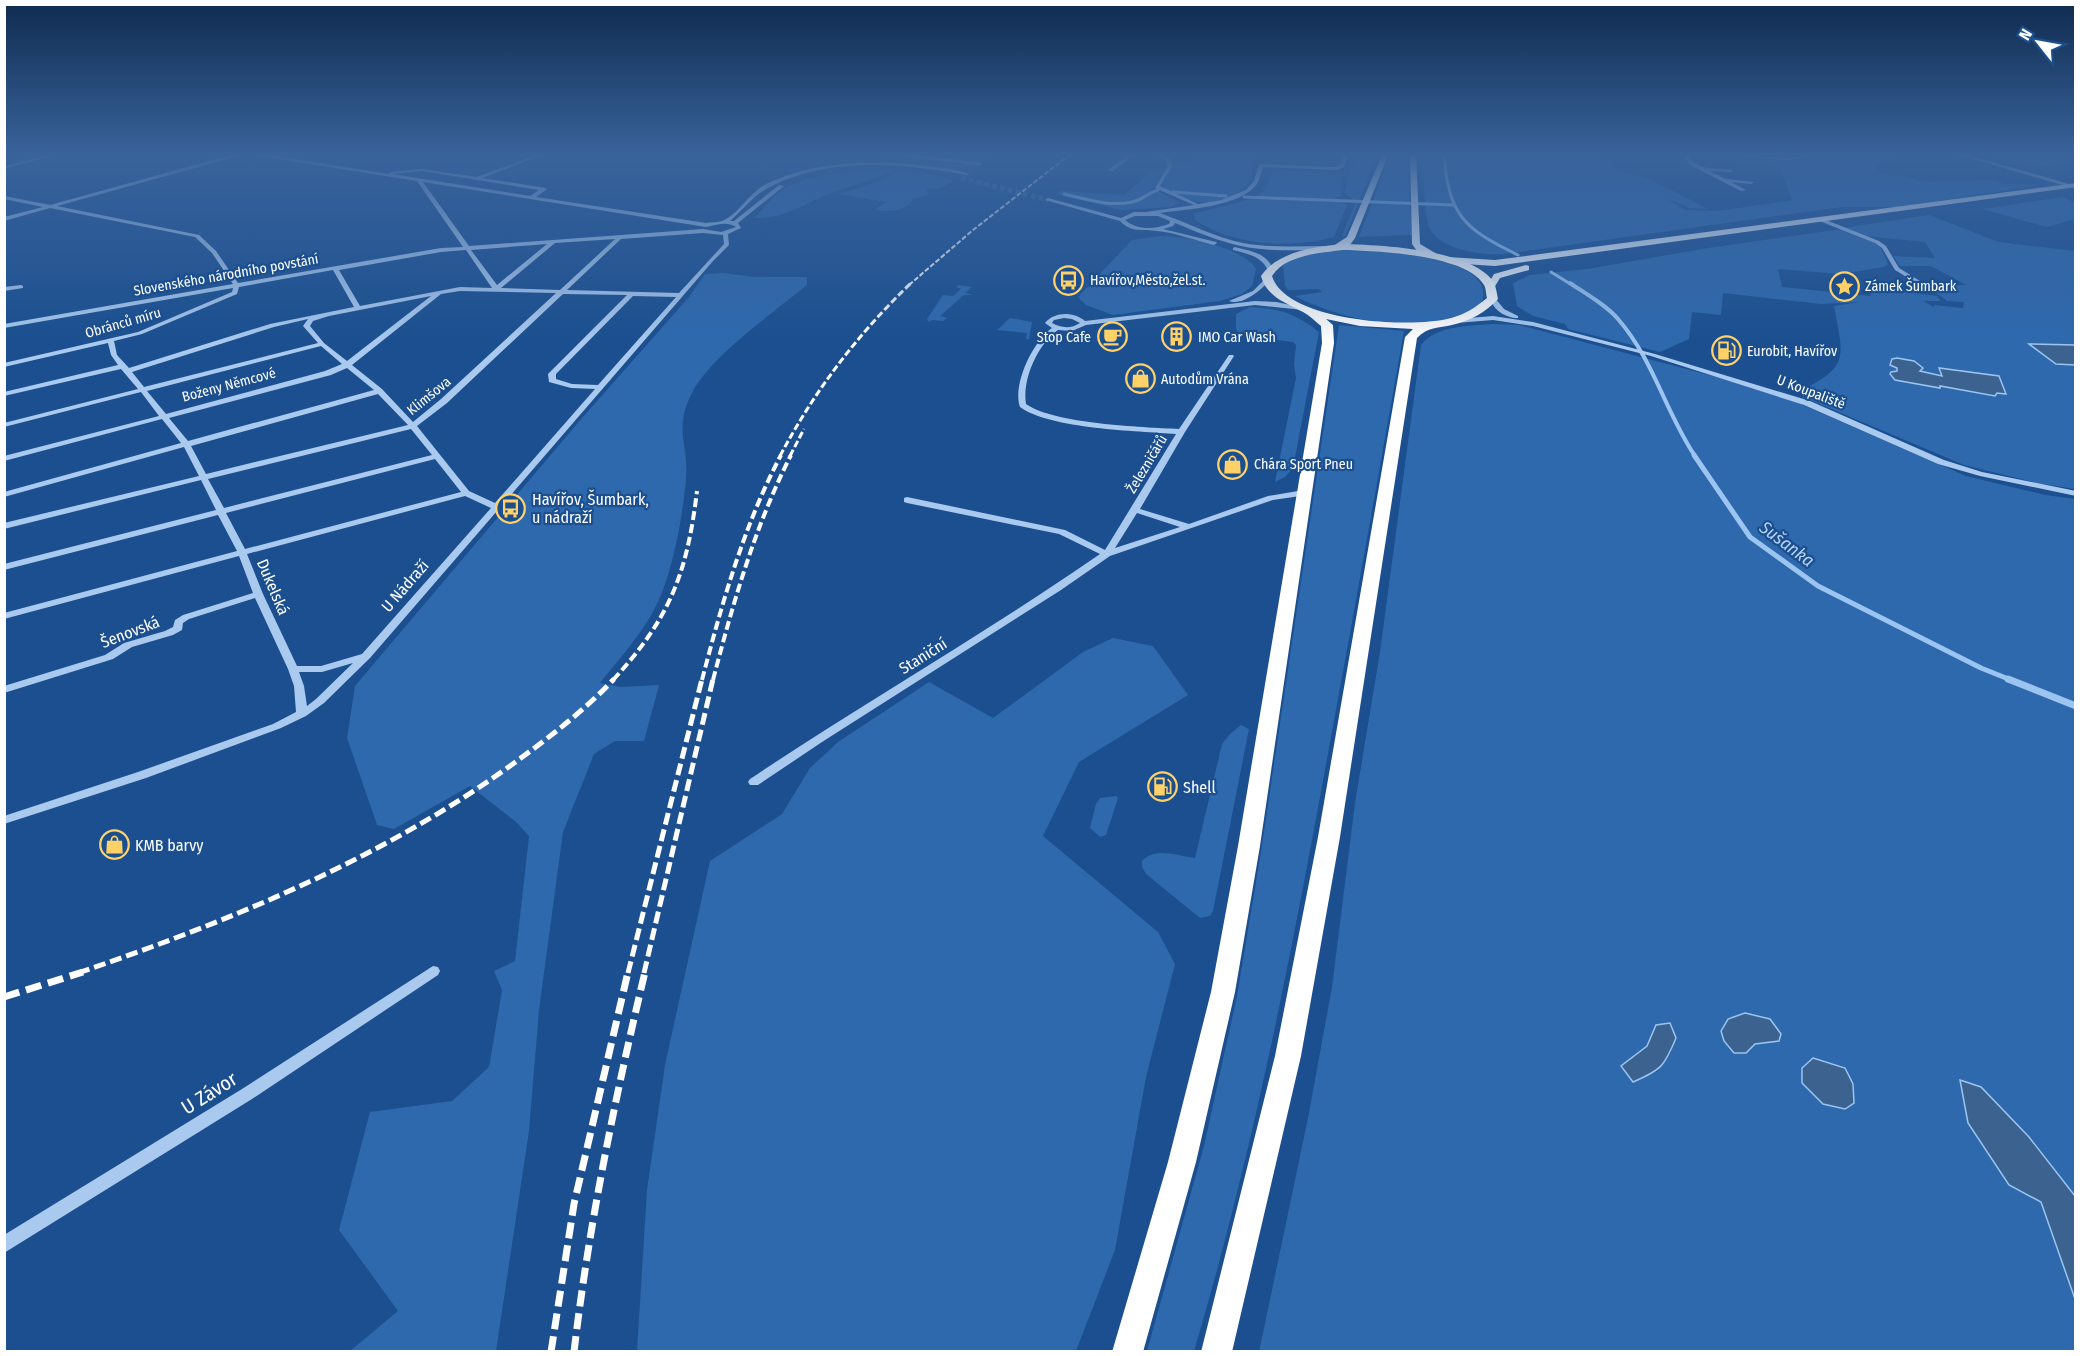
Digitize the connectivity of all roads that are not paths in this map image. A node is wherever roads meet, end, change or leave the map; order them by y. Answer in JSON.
{"nodes":[{"id":1,"x":100,"y":216,"type":"edge"},
{"id":2,"x":445,"y":216,"type":"edge"},
{"id":3,"x":636,"y":216,"type":"edge"},
{"id":4,"x":732,"y":216,"type":"edge"},
{"id":5,"x":744,"y":216,"type":"edge"},
{"id":6,"x":1110,"y":216,"type":"edge"},
{"id":7,"x":1127,"y":216,"type":"edge"},
{"id":8,"x":1162,"y":216,"type":"edge"},
{"id":9,"x":1177,"y":216,"type":"edge"},
{"id":10,"x":1360,"y":216,"type":"edge"},
{"id":11,"x":1415,"y":216,"type":"edge"},
{"id":12,"x":1841,"y":216,"type":"edge"},
{"id":13,"x":1891,"y":216,"type":"edge"},
{"id":14,"x":1172,"y":219,"type":"junction"},
{"id":15,"x":1819,"y":219,"type":"junction"},
{"id":16,"x":1122,"y":220,"type":"junction"},
{"id":17,"x":725,"y":222,"type":"junction"},
{"id":18,"x":735,"y":224,"type":"junction"},
{"id":19,"x":1837,"y":225,"type":"junction"},
{"id":20,"x":704,"y":228,"type":"junction"},
{"id":21,"x":1153,"y":229,"type":"junction"},
{"id":22,"x":724,"y":233,"type":"junction"},
{"id":23,"x":619,"y":238,"type":"junction"},
{"id":24,"x":553,"y":242,"type":"junction"},
{"id":25,"x":467,"y":247,"type":"junction"},
{"id":26,"x":1332,"y":248,"type":"junction"},
{"id":27,"x":1439,"y":258,"type":"junction"},
{"id":28,"x":335,"y":268,"type":"junction"},
{"id":29,"x":1269,"y":275,"type":"junction"},
{"id":30,"x":236,"y":285,"type":"junction"},
{"id":31,"x":21,"y":286,"type":"dead end"},
{"id":32,"x":1491,"y":286,"type":"junction"},
{"id":33,"x":1925,"y":286,"type":"dead end"},
{"id":34,"x":4,"y":289,"type":"edge"},
{"id":35,"x":496,"y":289,"type":"junction"},
{"id":36,"x":563,"y":292,"type":"junction"},
{"id":37,"x":439,"y":293,"type":"junction"},
{"id":38,"x":631,"y":295,"type":"junction"},
{"id":39,"x":680,"y":295,"type":"junction"},
{"id":40,"x":1493,"y":298,"type":"junction"},
{"id":41,"x":1211,"y":307,"type":"junction"},
{"id":42,"x":358,"y":308,"type":"junction"},
{"id":43,"x":1306,"y":310,"type":"junction"},
{"id":44,"x":327,"y":314,"type":"junction"},
{"id":45,"x":1084,"y":323,"type":"junction"},
{"id":46,"x":1439,"y":323,"type":"junction"},
{"id":47,"x":1533,"y":324,"type":"junction"},
{"id":48,"x":4,"y":326,"type":"edge"},
{"id":49,"x":1056,"y":328,"type":"junction"},
{"id":50,"x":111,"y":341,"type":"junction"},
{"id":51,"x":322,"y":344,"type":"junction"},
{"id":52,"x":1231,"y":356,"type":"dead end"},
{"id":53,"x":4,"y":365,"type":"edge"},
{"id":54,"x":347,"y":365,"type":"junction"},
{"id":55,"x":125,"y":368,"type":"junction"},
{"id":56,"x":600,"y":387,"type":"junction"},
{"id":57,"x":144,"y":389,"type":"junction"},
{"id":58,"x":379,"y":391,"type":"junction"},
{"id":59,"x":4,"y":394,"type":"edge"},
{"id":60,"x":165,"y":416,"type":"junction"},
{"id":61,"x":4,"y":424,"type":"edge"},
{"id":62,"x":413,"y":426,"type":"junction"},
{"id":63,"x":1181,"y":432,"type":"junction"},
{"id":64,"x":187,"y":445,"type":"junction"},
{"id":65,"x":437,"y":456,"type":"junction"},
{"id":66,"x":4,"y":459,"type":"edge"},
{"id":67,"x":203,"y":476,"type":"junction"},
{"id":68,"x":466,"y":493,"type":"junction"},
{"id":69,"x":1304,"y":493,"type":"junction"},
{"id":70,"x":2076,"y":494,"type":"edge"},
{"id":71,"x":4,"y":495,"type":"edge"},
{"id":72,"x":907,"y":500,"type":"dead end"},
{"id":73,"x":496,"y":507,"type":"junction"},
{"id":74,"x":1135,"y":510,"type":"junction"},
{"id":75,"x":221,"y":511,"type":"junction"},
{"id":76,"x":4,"y":526,"type":"edge"},
{"id":77,"x":1189,"y":527,"type":"junction"},
{"id":78,"x":242,"y":552,"type":"junction"},
{"id":79,"x":1107,"y":554,"type":"junction"},
{"id":80,"x":4,"y":567,"type":"edge"},
{"id":81,"x":258,"y":594,"type":"junction"},
{"id":82,"x":4,"y":616,"type":"edge"},
{"id":83,"x":366,"y":656,"type":"junction"},
{"id":84,"x":293,"y":669,"type":"junction"},
{"id":85,"x":4,"y":690,"type":"edge"},
{"id":86,"x":302,"y":714,"type":"junction"},
{"id":87,"x":754,"y":782,"type":"dead end"},
{"id":88,"x":4,"y":820,"type":"edge"},
{"id":89,"x":433,"y":971,"type":"dead end"},
{"id":90,"x":4,"y":1245,"type":"edge"},
{"id":91,"x":1127,"y":1352,"type":"edge"},
{"id":92,"x":1216,"y":1352,"type":"edge"}],
"edges":[{"from":1,"to":30,"type":"street"},
{"from":2,"to":25,"type":"street"},
{"from":3,"to":20,"type":"street"},
{"from":4,"to":17,"type":"street"},
{"from":5,"to":18,"type":"street","name":"U Nádraží"},
{"from":6,"to":16,"type":"street"},
{"from":7,"to":16,"type":"street"},
{"from":8,"to":14,"type":"street"},
{"from":9,"to":14,"type":"street"},
{"from":10,"to":26,"type":"main road"},
{"from":11,"to":27,"type":"main road"},
{"from":12,"to":15,"type":"main road"},
{"from":13,"to":19,"type":"main road"},
{"from":14,"to":21,"type":"street"},
{"from":14,"to":26,"type":"street"},
{"from":15,"to":19,"type":"street"},
{"from":15,"to":27,"type":"main road"},
{"from":16,"to":21,"type":"street"},
{"from":17,"to":18,"type":"street"},
{"from":17,"to":20,"type":"street"},
{"from":18,"to":22,"type":"street","name":"U Nádraží"},
{"from":19,"to":32,"type":"main road"},
{"from":19,"to":33,"type":"street"},
{"from":20,"to":22,"type":"street"},
{"from":20,"to":23,"type":"street","name":"Slovenského národního povstání"},
{"from":21,"to":29,"type":"street"},
{"from":22,"to":39,"type":"street","name":"U Nádraží"},
{"from":23,"to":24,"type":"street","name":"Slovenského národního povstání"},
{"from":23,"to":36,"type":"street","name":"Klimšova"},
{"from":24,"to":25,"type":"street","name":"Slovenského národního povstání"},
{"from":24,"to":35,"type":"street"},
{"from":25,"to":28,"type":"street","name":"Slovenského národního povstání"},
{"from":25,"to":35,"type":"street"},
{"from":26,"to":27,"type":"highway"},
{"from":26,"to":29,"type":"highway"},
{"from":27,"to":32,"type":"highway"},
{"from":28,"to":30,"type":"street","name":"Slovenského národního povstání"},
{"from":28,"to":42,"type":"street"},
{"from":29,"to":41,"type":"street"},
{"from":29,"to":43,"type":"highway"},
{"from":30,"to":48,"type":"street","name":"Slovenského národního povstání"},
{"from":30,"to":50,"type":"street","name":"Obránců míru"},
{"from":31,"to":34,"type":"street"},
{"from":32,"to":40,"type":"highway"},
{"from":35,"to":36,"type":"street"},
{"from":35,"to":37,"type":"street"},
{"from":36,"to":38,"type":"street"},
{"from":36,"to":62,"type":"street","name":"Klimšova"},
{"from":37,"to":42,"type":"street"},
{"from":37,"to":54,"type":"street","name":"Boženy Němcové"},
{"from":38,"to":39,"type":"street"},
{"from":38,"to":56,"type":"street"},
{"from":39,"to":56,"type":"street","name":"U Nádraží"},
{"from":40,"to":46,"type":"highway"},
{"from":40,"to":47,"type":"street","name":"U Koupaliště"},
{"from":41,"to":43,"type":"street"},
{"from":41,"to":45,"type":"street","name":"Železničářů"},
{"from":42,"to":44,"type":"street"},
{"from":43,"to":46,"type":"highway"},
{"from":43,"to":69,"type":"highway"},
{"from":44,"to":51,"type":"street"},
{"from":44,"to":55,"type":"street"},
{"from":45,"to":49,"type":"street","name":"Železničářů"},
{"from":45,"to":49,"type":"street","name":"Železničářů"},
{"from":46,"to":47,"type":"street","name":"U Koupaliště"},
{"from":46,"to":92,"type":"highway"},
{"from":47,"to":70,"type":"street","name":"U Koupaliště"},
{"from":49,"to":63,"type":"street","name":"Železničářů"},
{"from":50,"to":53,"type":"street","name":"Obránců míru"},
{"from":50,"to":55,"type":"street","name":"Dukelská"},
{"from":51,"to":54,"type":"street"},
{"from":51,"to":57,"type":"street"},
{"from":52,"to":63,"type":"street"},
{"from":54,"to":58,"type":"street"},
{"from":54,"to":60,"type":"street","name":"Boženy Němcové"},
{"from":55,"to":57,"type":"street","name":"Dukelská"},
{"from":55,"to":59,"type":"street"},
{"from":56,"to":73,"type":"street","name":"U Nádraží"},
{"from":57,"to":60,"type":"street","name":"Dukelská"},
{"from":57,"to":61,"type":"street"},
{"from":58,"to":62,"type":"street"},
{"from":58,"to":64,"type":"street"},
{"from":60,"to":64,"type":"street","name":"Dukelská"},
{"from":60,"to":66,"type":"street","name":"Boženy Němcové"},
{"from":62,"to":65,"type":"street"},
{"from":62,"to":67,"type":"street","name":"Klimšova"},
{"from":63,"to":74,"type":"street","name":"Železničářů"},
{"from":64,"to":67,"type":"street","name":"Dukelská"},
{"from":64,"to":71,"type":"street"},
{"from":65,"to":68,"type":"street"},
{"from":65,"to":75,"type":"street"},
{"from":67,"to":75,"type":"street","name":"Dukelská"},
{"from":67,"to":76,"type":"street"},
{"from":68,"to":73,"type":"street"},
{"from":68,"to":78,"type":"street"},
{"from":69,"to":77,"type":"street"},
{"from":69,"to":91,"type":"highway"},
{"from":72,"to":79,"type":"street"},
{"from":73,"to":83,"type":"street","name":"U Nádraží"},
{"from":74,"to":77,"type":"street","name":"Železničářů"},
{"from":74,"to":79,"type":"street","name":"Staniční"},
{"from":75,"to":78,"type":"street","name":"Dukelská"},
{"from":75,"to":80,"type":"street"},
{"from":77,"to":79,"type":"street","name":"Staniční"},
{"from":78,"to":81,"type":"street","name":"Dukelská"},
{"from":78,"to":82,"type":"street"},
{"from":79,"to":87,"type":"street","name":"Staniční"},
{"from":81,"to":84,"type":"street","name":"Dukelská"},
{"from":81,"to":85,"type":"street","name":"Šenovská"},
{"from":83,"to":84,"type":"street"},
{"from":83,"to":86,"type":"street","name":"U Nádraží"},
{"from":84,"to":86,"type":"street","name":"Dukelská"},
{"from":86,"to":88,"type":"street","name":"U Nádraží"},
{"from":89,"to":90,"type":"street","name":"U Závor"}]}
